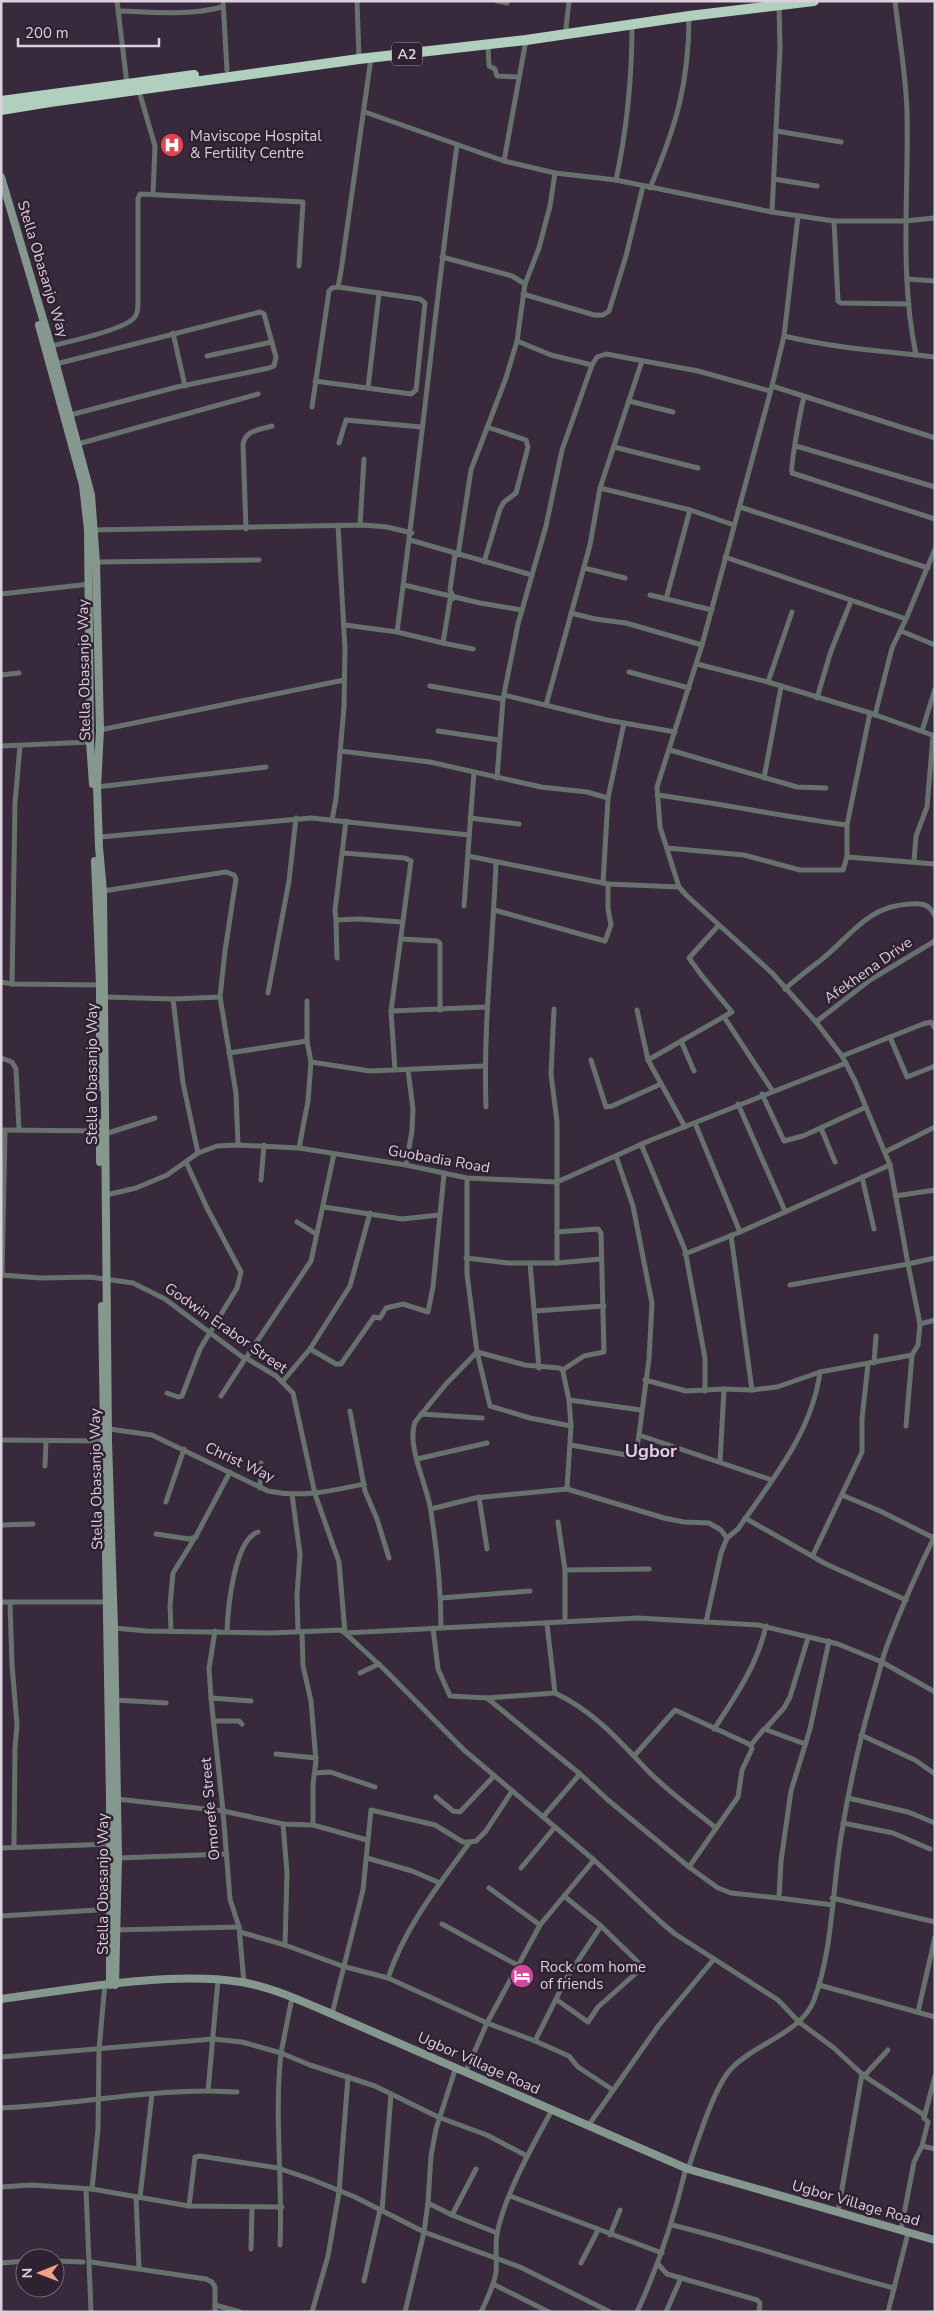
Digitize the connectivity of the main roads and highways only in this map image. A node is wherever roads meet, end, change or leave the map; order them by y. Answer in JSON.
{"nodes":[{"id":1,"x":814,"y":1,"type":"edge"},
{"id":2,"x":770,"y":4,"type":"edge"},
{"id":3,"x":359,"y":58,"type":"junction"},
{"id":4,"x":1,"y":101,"type":"edge"},
{"id":5,"x":1,"y":110,"type":"edge"}],
"edges":[{"from":1,"to":2,"type":"highway","number":"A2"},
{"from":2,"to":3,"type":"highway","number":"A2"},
{"from":2,"to":3,"type":"highway","number":"A2"},
{"from":3,"to":4,"type":"highway","number":"A2"},
{"from":3,"to":5,"type":"highway","number":"A2"}]}
